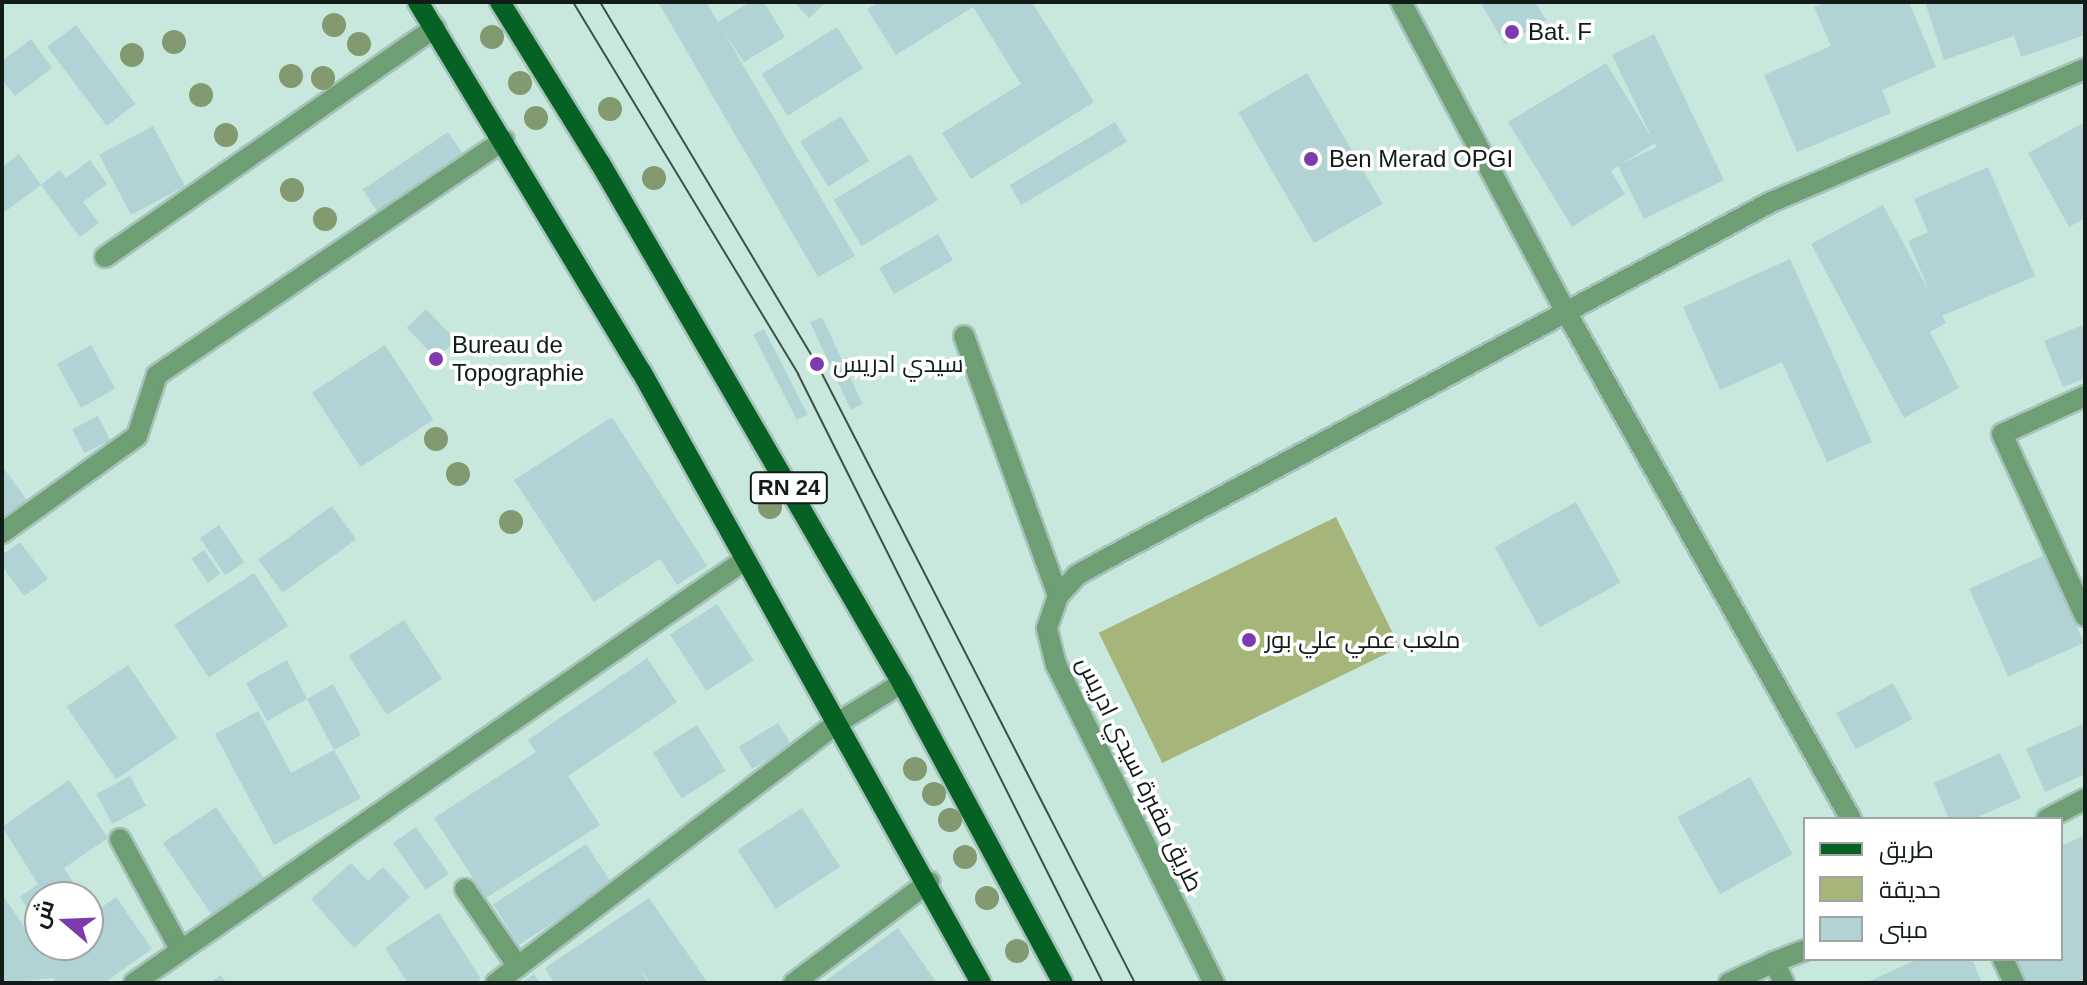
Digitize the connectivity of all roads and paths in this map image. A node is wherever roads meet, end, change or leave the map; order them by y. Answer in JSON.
{"nodes":[{"id":1,"x":418,"y":2,"type":"edge"},
{"id":2,"x":500,"y":2,"type":"edge"},
{"id":3,"x":1401,"y":2,"type":"edge"},
{"id":4,"x":435,"y":28,"type":"junction"},
{"id":5,"x":2085,"y":69,"type":"edge"},
{"id":6,"x":504,"y":140,"type":"junction"},
{"id":7,"x":105,"y":257,"type":"dead end"},
{"id":8,"x":1565,"y":310,"type":"junction"},
{"id":9,"x":964,"y":336,"type":"dead end"},
{"id":10,"x":2085,"y":396,"type":"edge"},
{"id":11,"x":2,"y":533,"type":"edge"},
{"id":12,"x":745,"y":560,"type":"junction"},
{"id":13,"x":1058,"y":596,"type":"junction"},
{"id":14,"x":2085,"y":616,"type":"edge"},
{"id":15,"x":902,"y":683,"type":"junction"},
{"id":16,"x":839,"y":722,"type":"junction"},
{"id":17,"x":2085,"y":799,"type":"edge"},
{"id":18,"x":1850,"y":817,"type":"edge"},
{"id":19,"x":2051,"y":817,"type":"edge"},
{"id":20,"x":120,"y":839,"type":"dead end"},
{"id":21,"x":929,"y":882,"type":"junction"},
{"id":22,"x":465,"y":889,"type":"dead end"},
{"id":23,"x":179,"y":947,"type":"junction"},
{"id":24,"x":1803,"y":951,"type":"edge"},
{"id":25,"x":2004,"y":961,"type":"edge"},
{"id":26,"x":1774,"y":962,"type":"junction"},
{"id":27,"x":518,"y":967,"type":"junction"},
{"id":28,"x":134,"y":983,"type":"edge"},
{"id":29,"x":496,"y":983,"type":"edge"},
{"id":30,"x":794,"y":983,"type":"edge"},
{"id":31,"x":981,"y":983,"type":"edge"},
{"id":32,"x":1063,"y":983,"type":"edge"},
{"id":33,"x":1214,"y":983,"type":"edge"},
{"id":34,"x":1729,"y":983,"type":"edge"},
{"id":35,"x":1784,"y":983,"type":"edge"},
{"id":36,"x":2014,"y":983,"type":"edge"}],
"edges":[{"from":1,"to":4,"type":"main road","number":"RN 24"},
{"from":2,"to":15,"type":"main road","number":"RN 24"},
{"from":3,"to":8,"type":"street"},
{"from":4,"to":6,"type":"main road","number":"RN 24"},
{"from":4,"to":7,"type":"street"},
{"from":5,"to":8,"type":"street"},
{"from":6,"to":11,"type":"street"},
{"from":6,"to":12,"type":"main road","number":"RN 24"},
{"from":8,"to":13,"type":"street"},
{"from":8,"to":18,"type":"street"},
{"from":9,"to":13,"type":"street"},
{"from":10,"to":14,"type":"street"},
{"from":12,"to":16,"type":"main road","number":"RN 24"},
{"from":12,"to":23,"type":"street"},
{"from":13,"to":33,"type":"street","name":"طريق مقبرة سيدي ادريس"},
{"from":15,"to":16,"type":"street"},
{"from":15,"to":32,"type":"main road","number":"RN 24"},
{"from":16,"to":21,"type":"main road","number":"RN 24"},
{"from":16,"to":27,"type":"street"},
{"from":17,"to":19,"type":"street"},
{"from":20,"to":23,"type":"street"},
{"from":21,"to":30,"type":"street"},
{"from":21,"to":31,"type":"main road","number":"RN 24"},
{"from":22,"to":27,"type":"street"},
{"from":23,"to":28,"type":"street"},
{"from":24,"to":26,"type":"street"},
{"from":25,"to":36,"type":"street"},
{"from":26,"to":34,"type":"street"},
{"from":26,"to":35,"type":"street"},
{"from":27,"to":29,"type":"street"}]}
